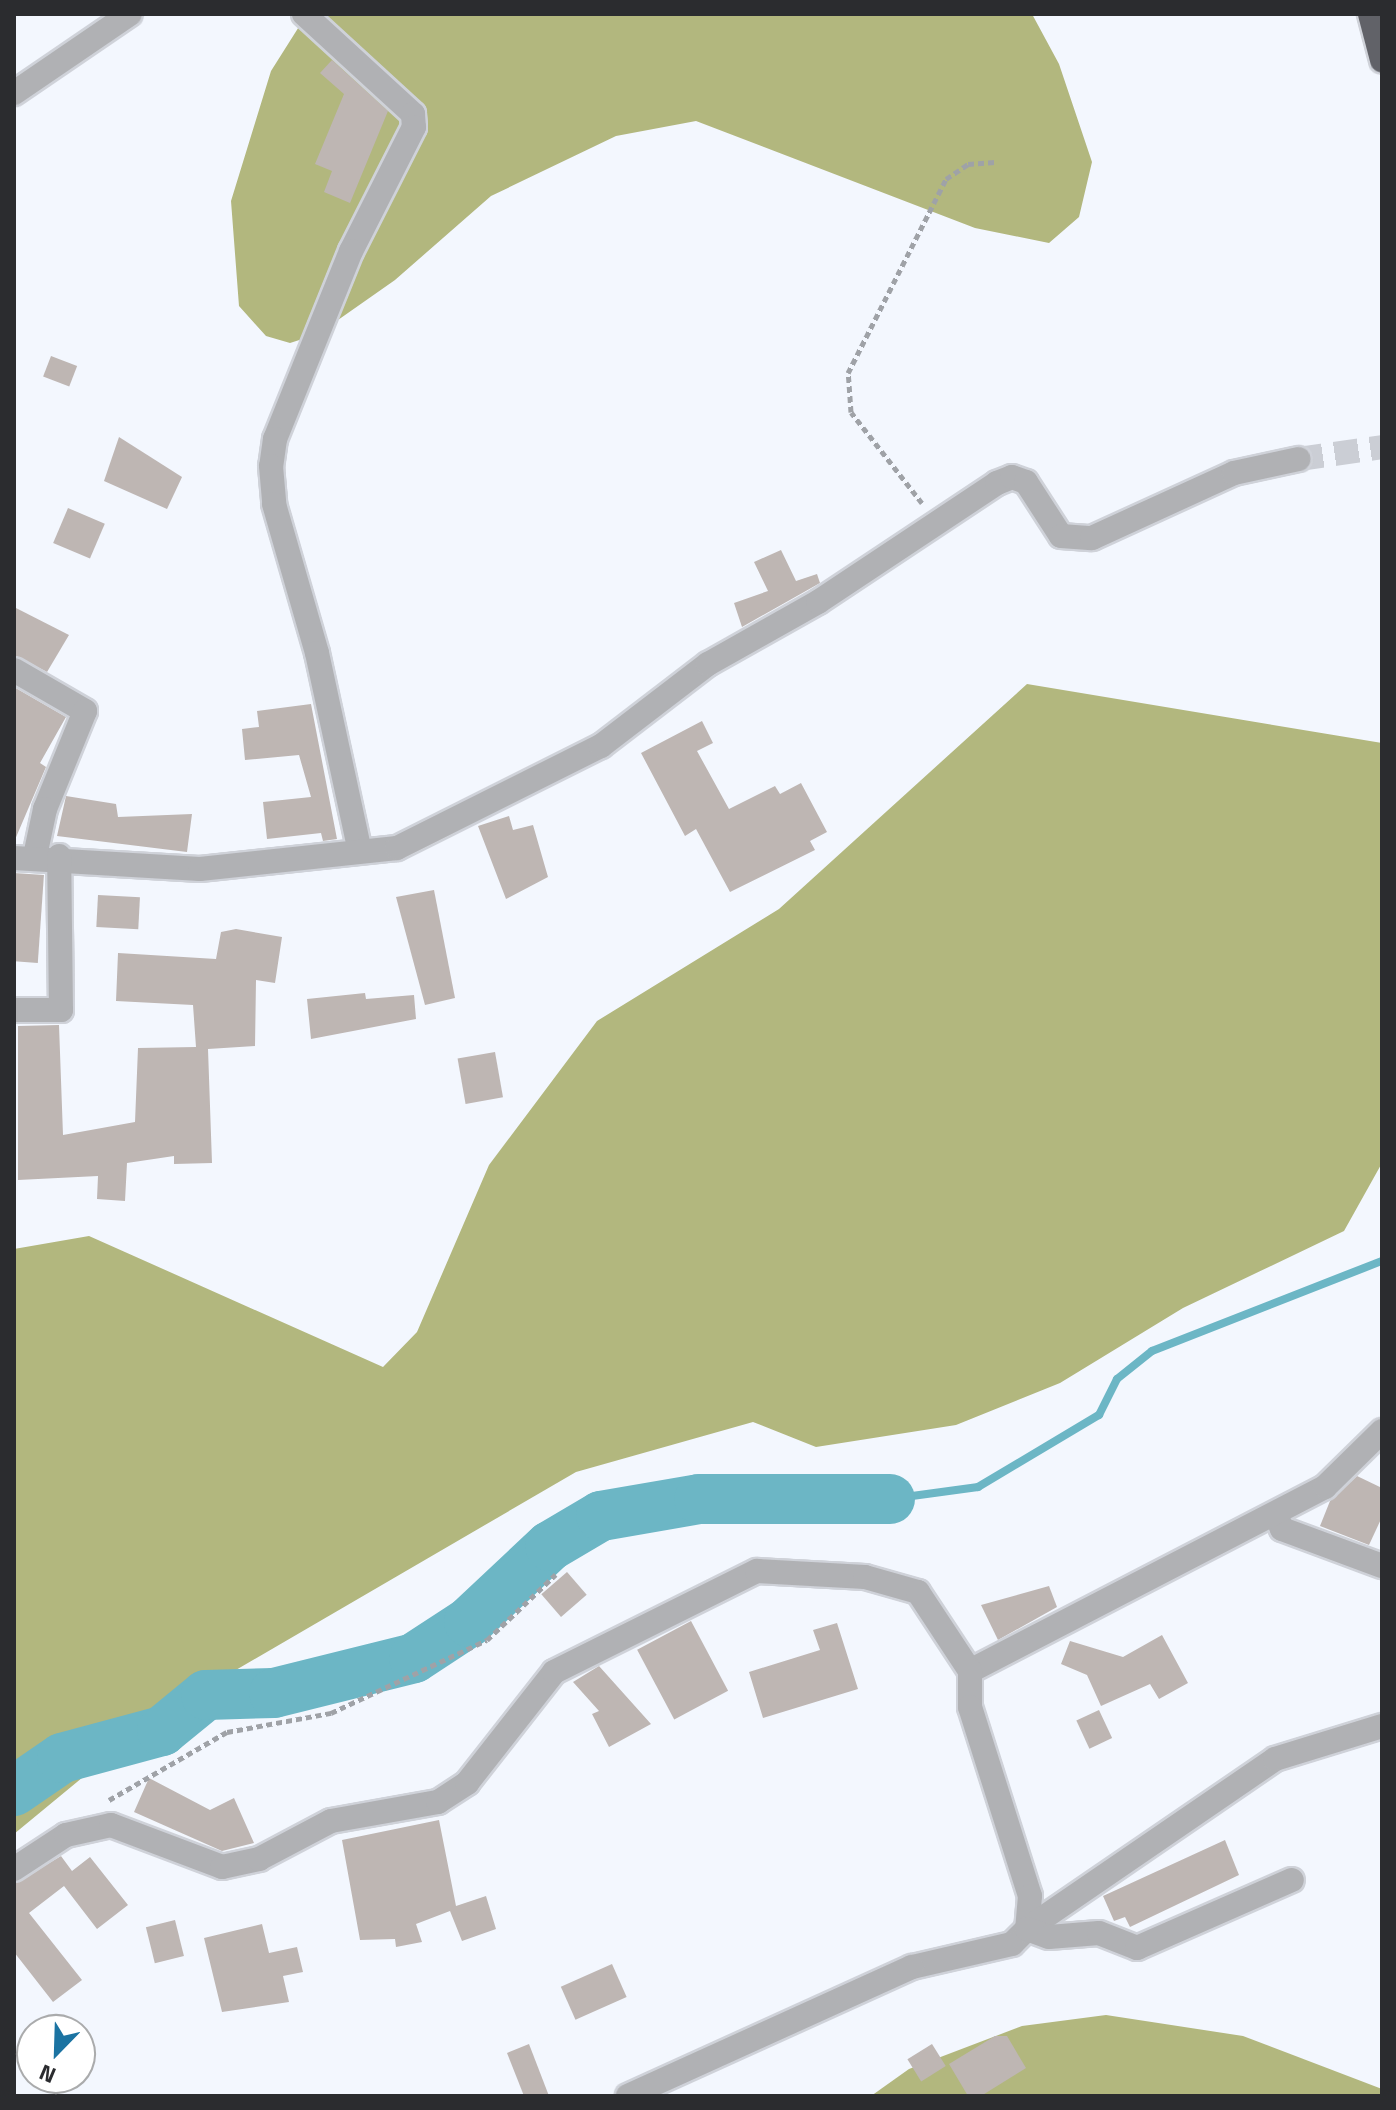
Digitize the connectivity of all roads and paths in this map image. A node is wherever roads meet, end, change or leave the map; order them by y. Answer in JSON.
{"nodes":[{"id":1,"x":130,"y":14,"type":"edge"},
{"id":2,"x":304,"y":14,"type":"edge"},
{"id":3,"x":1370,"y":14,"type":"edge"},
{"id":4,"x":1382,"y":60,"type":"edge"},
{"id":5,"x":14,"y":93,"type":"edge"},
{"id":6,"x":995,"y":162,"type":"dead end"},
{"id":7,"x":1299,"y":459,"type":"tunnel mouth"},
{"id":8,"x":939,"y":525,"type":"junction"},
{"id":9,"x":14,"y":670,"type":"edge"},
{"id":10,"x":359,"y":848,"type":"junction"},
{"id":11,"x":36,"y":857,"type":"edge"},
{"id":12,"x":14,"y":1010,"type":"edge"},
{"id":13,"x":1382,"y":1431,"type":"edge"},
{"id":14,"x":1276,"y":1515,"type":"junction"},
{"id":15,"x":1382,"y":1566,"type":"edge"},
{"id":16,"x":556,"y":1574,"type":"dead end"},
{"id":17,"x":970,"y":1671,"type":"junction"},
{"id":18,"x":1382,"y":1726,"type":"edge"},
{"id":19,"x":81,"y":1829,"type":"junction"},
{"id":20,"x":14,"y":1869,"type":"edge"},
{"id":21,"x":1292,"y":1880,"type":"dead end"},
{"id":22,"x":1027,"y":1929,"type":"junction"},
{"id":23,"x":628,"y":2096,"type":"edge"}],
"edges":[{"from":1,"to":5,"type":"street"},
{"from":2,"to":10,"type":"street"},
{"from":3,"to":4,"type":"highway"},
{"from":6,"to":8,"type":"path"},
{"from":7,"to":8,"type":"street"},
{"from":8,"to":10,"type":"street"},
{"from":9,"to":11,"type":"street"},
{"from":10,"to":11,"type":"street"},
{"from":11,"to":12,"type":"street"},
{"from":13,"to":14,"type":"street"},
{"from":14,"to":15,"type":"street"},
{"from":14,"to":17,"type":"street"},
{"from":16,"to":19,"type":"path"},
{"from":17,"to":19,"type":"street"},
{"from":17,"to":22,"type":"street"},
{"from":18,"to":22,"type":"street"},
{"from":19,"to":20,"type":"street"},
{"from":21,"to":22,"type":"street"},
{"from":22,"to":23,"type":"street"}]}
